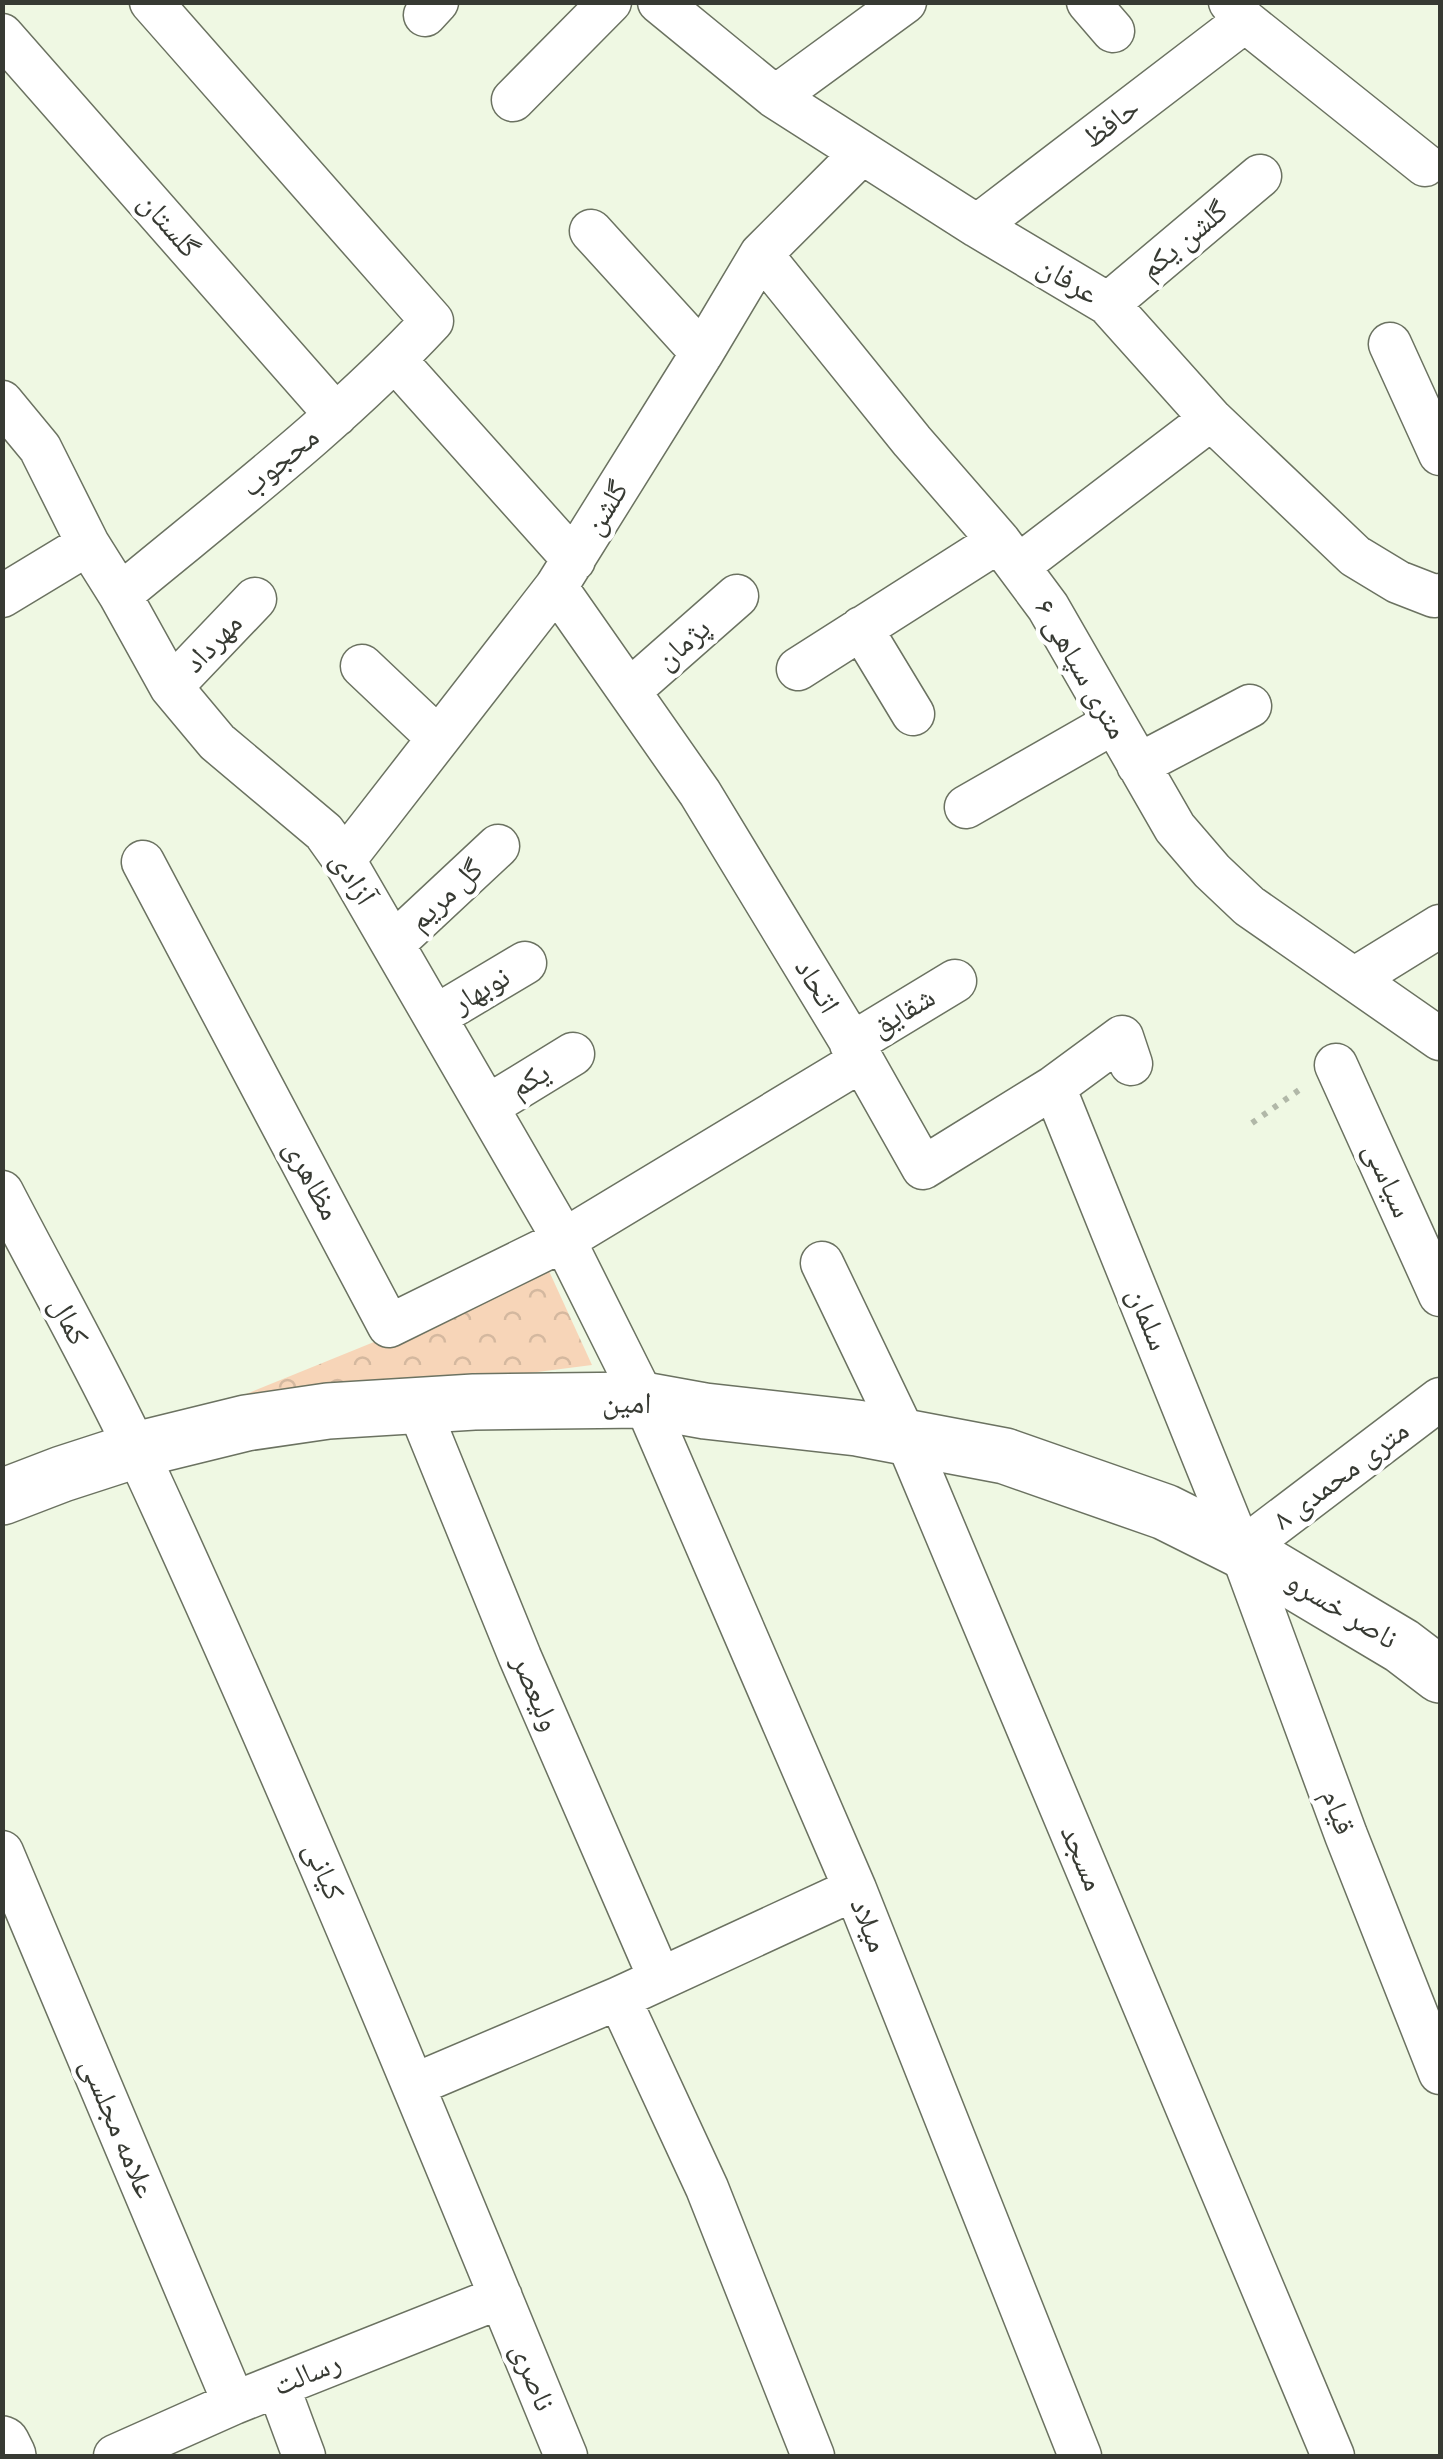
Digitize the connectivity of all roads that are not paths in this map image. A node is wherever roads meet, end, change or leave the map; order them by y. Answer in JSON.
{"nodes":[{"id":1,"x":151,"y":2,"type":"edge"},
{"id":2,"x":610,"y":2,"type":"edge"},
{"id":3,"x":659,"y":2,"type":"edge"},
{"id":4,"x":905,"y":2,"type":"edge"},
{"id":5,"x":1238,"y":12,"type":"edge"},
{"id":6,"x":2,"y":35,"type":"edge"},
{"id":7,"x":774,"y":97,"type":"junction"},
{"id":8,"x":513,"y":100,"type":"dead end"},
{"id":9,"x":862,"y":153,"type":"junction"},
{"id":10,"x":1425,"y":165,"type":"dead end"},
{"id":11,"x":1260,"y":176,"type":"dead end"},
{"id":12,"x":976,"y":226,"type":"junction"},
{"id":13,"x":591,"y":231,"type":"dead end"},
{"id":14,"x":761,"y":254,"type":"junction"},
{"id":15,"x":1108,"y":304,"type":"junction"},
{"id":16,"x":1390,"y":344,"type":"dead end"},
{"id":17,"x":702,"y":353,"type":"junction"},
{"id":18,"x":395,"y":360,"type":"junction"},
{"id":19,"x":2,"y":402,"type":"edge"},
{"id":20,"x":336,"y":415,"type":"junction"},
{"id":21,"x":1212,"y":419,"type":"junction"},
{"id":22,"x":1440,"y":454,"type":"edge"},
{"id":23,"x":88,"y":544,"type":"junction"},
{"id":24,"x":1008,"y":554,"type":"junction"},
{"id":25,"x":565,"y":573,"type":"junction"},
{"id":26,"x":1440,"y":595,"type":"edge"},
{"id":27,"x":2,"y":596,"type":"edge"},
{"id":28,"x":120,"y":596,"type":"junction"},
{"id":29,"x":737,"y":596,"type":"dead end"},
{"id":30,"x":255,"y":599,"type":"dead end"},
{"id":31,"x":861,"y":628,"type":"junction"},
{"id":32,"x":362,"y":666,"type":"dead end"},
{"id":33,"x":798,"y":669,"type":"dead end"},
{"id":34,"x":171,"y":687,"type":"junction"},
{"id":35,"x":629,"y":691,"type":"junction"},
{"id":36,"x":1250,"y":706,"type":"dead end"},
{"id":37,"x":912,"y":714,"type":"dead end"},
{"id":38,"x":1113,"y":724,"type":"junction"},
{"id":39,"x":438,"y":738,"type":"junction"},
{"id":40,"x":1138,"y":764,"type":"junction"},
{"id":41,"x":966,"y":807,"type":"dead end"},
{"id":42,"x":498,"y":846,"type":"dead end"},
{"id":43,"x":344,"y":860,"type":"junction"},
{"id":44,"x":143,"y":862,"type":"dead end"},
{"id":45,"x":1440,"y":926,"type":"edge"},
{"id":46,"x":393,"y":944,"type":"junction"},
{"id":47,"x":525,"y":963,"type":"dead end"},
{"id":48,"x":1354,"y":979,"type":"junction"},
{"id":49,"x":956,"y":982,"type":"dead end"},
{"id":50,"x":436,"y":1016,"type":"junction"},
{"id":51,"x":1440,"y":1039,"type":"edge"},
{"id":52,"x":857,"y":1052,"type":"junction"},
{"id":53,"x":573,"y":1054,"type":"dead end"},
{"id":54,"x":1131,"y":1064,"type":"dead end"},
{"id":55,"x":1336,"y":1065,"type":"road end"},
{"id":56,"x":1054,"y":1087,"type":"junction"},
{"id":57,"x":488,"y":1106,"type":"junction"},
{"id":58,"x":2,"y":1192,"type":"edge"},
{"id":59,"x":564,"y":1240,"type":"junction"},
{"id":60,"x":822,"y":1264,"type":"dead end"},
{"id":61,"x":1440,"y":1295,"type":"edge"},
{"id":62,"x":1440,"y":1399,"type":"edge"},
{"id":63,"x":644,"y":1400,"type":"junction"},
{"id":64,"x":417,"y":1404,"type":"junction"},
{"id":65,"x":906,"y":1438,"type":"junction"},
{"id":66,"x":136,"y":1450,"type":"junction"},
{"id":67,"x":2,"y":1497,"type":"edge"},
{"id":68,"x":1241,"y":1550,"type":"junction"},
{"id":69,"x":1440,"y":1675,"type":"edge"},
{"id":70,"x":2,"y":1852,"type":"edge"},
{"id":71,"x":855,"y":1889,"type":"junction"},
{"id":72,"x":660,"y":1979,"type":"junction"},
{"id":73,"x":619,"y":1998,"type":"junction"},
{"id":74,"x":1440,"y":2073,"type":"edge"},
{"id":75,"x":414,"y":2086,"type":"junction"},
{"id":76,"x":501,"y":2297,"type":"junction"},
{"id":77,"x":278,"y":2386,"type":"junction"},
{"id":78,"x":234,"y":2403,"type":"junction"},
{"id":79,"x":2,"y":2444,"type":"edge"},
{"id":80,"x":8,"y":2456,"type":"edge"},
{"id":81,"x":115,"y":2456,"type":"edge"},
{"id":82,"x":304,"y":2456,"type":"edge"},
{"id":83,"x":566,"y":2456,"type":"edge"},
{"id":84,"x":813,"y":2456,"type":"edge"},
{"id":85,"x":1080,"y":2456,"type":"edge"},
{"id":86,"x":1333,"y":2456,"type":"edge"}],
"edges":[{"from":1,"to":18,"type":"street","name":"محجوب"},
{"from":2,"to":8,"type":"street"},
{"from":3,"to":7,"type":"street","name":"عرفان"},
{"from":4,"to":7,"type":"street"},
{"from":5,"to":10,"type":"street"},
{"from":5,"to":12,"type":"street","name":"حافظ"},
{"from":6,"to":20,"type":"street","name":"گلستان"},
{"from":7,"to":9,"type":"street","name":"عرفان"},
{"from":9,"to":12,"type":"street","name":"عرفان"},
{"from":9,"to":14,"type":"street","name":"گلشن"},
{"from":11,"to":15,"type":"street","name":"گلشن یکم"},
{"from":12,"to":15,"type":"street","name":"عرفان"},
{"from":13,"to":17,"type":"street"},
{"from":14,"to":17,"type":"street","name":"گلشن"},
{"from":14,"to":24,"type":"street","name":"۶ متری سپاهی"},
{"from":15,"to":21,"type":"street","name":"عرفان"},
{"from":16,"to":22,"type":"street"},
{"from":17,"to":25,"type":"street","name":"گلشن"},
{"from":18,"to":20,"type":"street","name":"محجوب"},
{"from":18,"to":25,"type":"street","name":"اتحاد"},
{"from":19,"to":23,"type":"street","name":"آزادی"},
{"from":20,"to":28,"type":"street","name":"محجوب"},
{"from":21,"to":24,"type":"street"},
{"from":21,"to":26,"type":"street","name":"عرفان"},
{"from":23,"to":27,"type":"street"},
{"from":23,"to":28,"type":"street","name":"آزادی"},
{"from":24,"to":31,"type":"street"},
{"from":24,"to":38,"type":"street","name":"۶ متری سپاهی"},
{"from":25,"to":35,"type":"street","name":"اتحاد"},
{"from":25,"to":39,"type":"street","name":"گلشن"},
{"from":28,"to":34,"type":"street","name":"آزادی"},
{"from":29,"to":35,"type":"street","name":"پژمان"},
{"from":30,"to":34,"type":"street","name":"مهرداد"},
{"from":31,"to":33,"type":"street"},
{"from":31,"to":37,"type":"street"},
{"from":32,"to":39,"type":"street"},
{"from":34,"to":43,"type":"street","name":"آزادی"},
{"from":35,"to":52,"type":"street","name":"اتحاد"},
{"from":36,"to":40,"type":"street"},
{"from":38,"to":40,"type":"street","name":"۶ متری سپاهی"},
{"from":38,"to":41,"type":"street"},
{"from":39,"to":43,"type":"street","name":"گلشن"},
{"from":40,"to":48,"type":"street","name":"۶ متری سپاهی"},
{"from":42,"to":46,"type":"street","name":"گل مریم"},
{"from":43,"to":46,"type":"street","name":"آزادی"},
{"from":44,"to":59,"type":"street","name":"مظاهری"},
{"from":45,"to":48,"type":"street"},
{"from":46,"to":50,"type":"street","name":"آزادی"},
{"from":47,"to":50,"type":"street","name":"نوبهار"},
{"from":48,"to":51,"type":"street","name":"۶ متری سپاهی"},
{"from":49,"to":52,"type":"street","name":"شقایق"},
{"from":50,"to":57,"type":"street","name":"آزادی"},
{"from":52,"to":56,"type":"street","name":"اتحاد"},
{"from":52,"to":59,"type":"street","name":"شقایق"},
{"from":53,"to":57,"type":"street","name":"یکم"},
{"from":54,"to":56,"type":"street","name":"اتحاد"},
{"from":55,"to":61,"type":"street","name":"سیاسی"},
{"from":56,"to":68,"type":"street","name":"سلمان"},
{"from":57,"to":59,"type":"street","name":"آزادی"},
{"from":58,"to":66,"type":"street","name":"کمال"},
{"from":59,"to":63,"type":"street","name":"آزادی"},
{"from":60,"to":65,"type":"street","name":"مسجد"},
{"from":62,"to":68,"type":"street","name":"۸ متری محمدی"},
{"from":63,"to":64,"type":"main road","name":"امین"},
{"from":63,"to":65,"type":"main road","name":"امین"},
{"from":63,"to":71,"type":"street","name":"میلاد"},
{"from":64,"to":66,"type":"main road","name":"امین"},
{"from":64,"to":72,"type":"street","name":"ولیعصر"},
{"from":65,"to":68,"type":"main road","name":"امین"},
{"from":65,"to":86,"type":"street","name":"مسجد"},
{"from":66,"to":67,"type":"main road","name":"امین"},
{"from":66,"to":75,"type":"street","name":"کیانی"},
{"from":68,"to":69,"type":"main road","name":"ناصر خسرو"},
{"from":68,"to":74,"type":"street","name":"قیام"},
{"from":70,"to":78,"type":"street","name":"علامه مجلسی"},
{"from":71,"to":72,"type":"street"},
{"from":71,"to":85,"type":"street","name":"میلاد"},
{"from":72,"to":73,"type":"street"},
{"from":73,"to":75,"type":"street"},
{"from":73,"to":84,"type":"street"},
{"from":75,"to":76,"type":"street","name":"کیانی"},
{"from":76,"to":77,"type":"street","name":"رسالت"},
{"from":76,"to":83,"type":"street","name":"ناصری"},
{"from":77,"to":78,"type":"street","name":"رسالت"},
{"from":77,"to":82,"type":"street"},
{"from":78,"to":81,"type":"street","name":"رسالت"},
{"from":79,"to":80,"type":"main road"}]}
